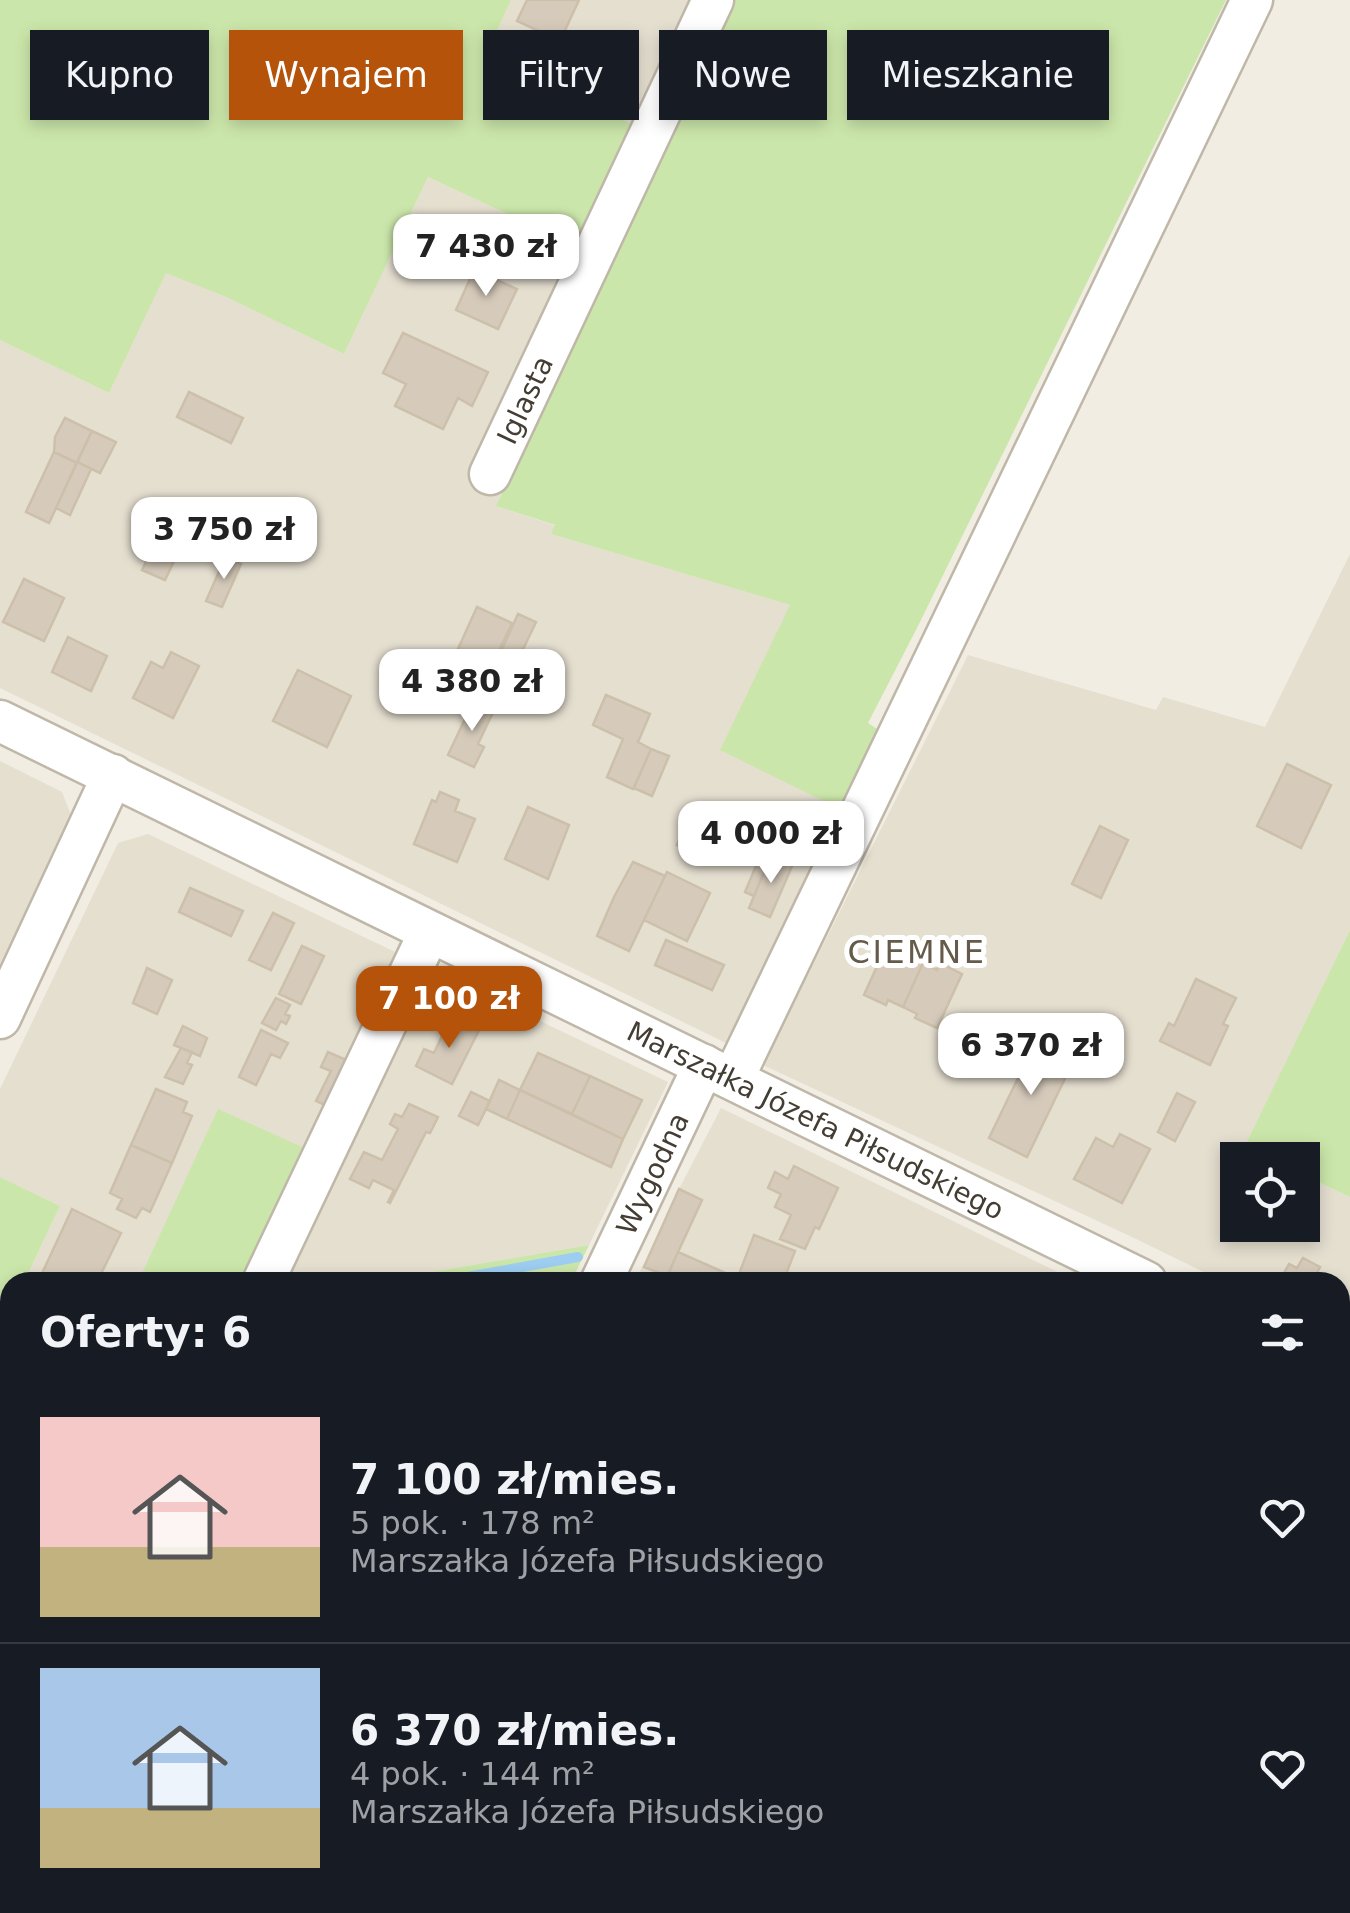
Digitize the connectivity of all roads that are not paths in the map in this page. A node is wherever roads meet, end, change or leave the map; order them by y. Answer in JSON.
{"nodes":[{"id":1,"x":714,"y":0,"type":"edge"},
{"id":2,"x":1252,"y":0,"type":"edge"},
{"id":3,"x":490,"y":474,"type":"dead end"},
{"id":4,"x":0,"y":721,"type":"edge"},
{"id":5,"x":113,"y":776,"type":"junction"},
{"id":6,"x":429,"y":933,"type":"junction"},
{"id":7,"x":0,"y":1018,"type":"edge"},
{"id":8,"x":719,"y":1072,"type":"junction"},
{"id":9,"x":268,"y":1272,"type":"edge"},
{"id":10,"x":607,"y":1272,"type":"edge"},
{"id":11,"x":1126,"y":1272,"type":"edge"}],
"edges":[{"from":1,"to":3,"type":"street","name":"Iglasta"},
{"from":2,"to":8,"type":"street","name":"Wygodna"},
{"from":4,"to":5,"type":"street","name":"Marszałka Józefa Piłsudskiego"},
{"from":5,"to":6,"type":"street","name":"Marszałka Józefa Piłsudskiego"},
{"from":5,"to":7,"type":"street"},
{"from":6,"to":8,"type":"street","name":"Marszałka Józefa Piłsudskiego"},
{"from":6,"to":9,"type":"street"},
{"from":8,"to":10,"type":"street","name":"Wygodna"},
{"from":8,"to":11,"type":"street","name":"Marszałka Józefa Piłsudskiego"}]}
